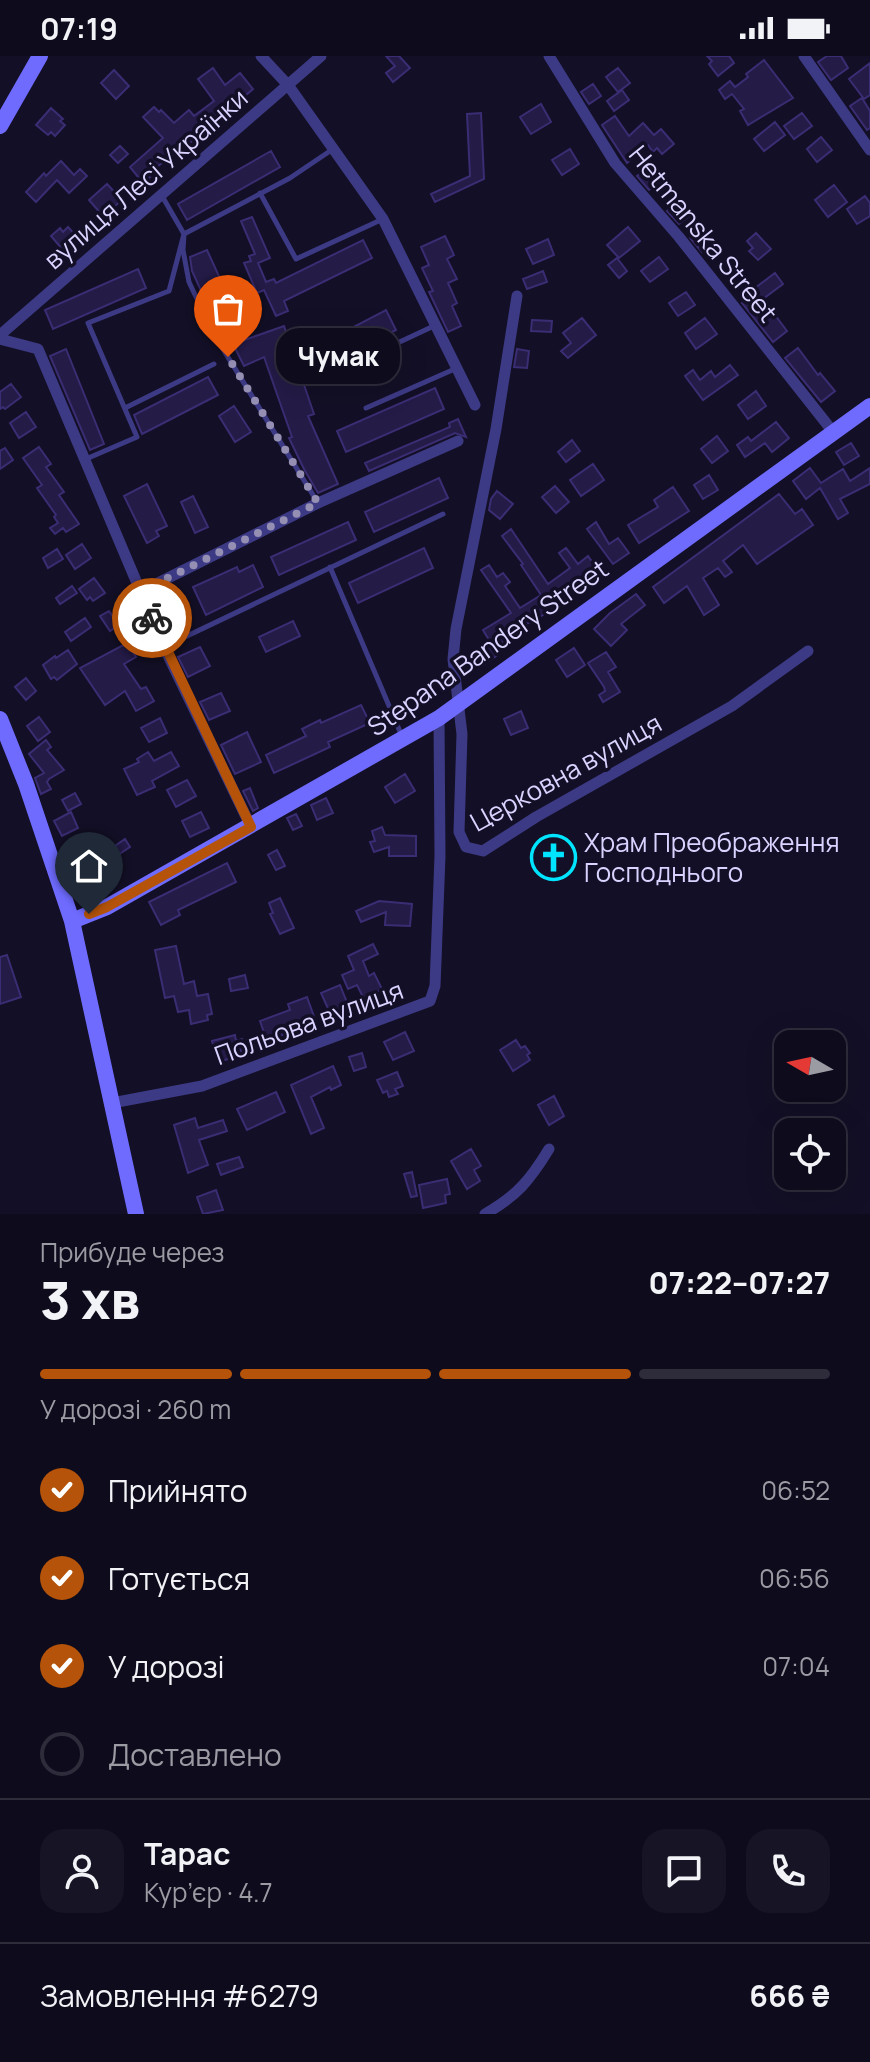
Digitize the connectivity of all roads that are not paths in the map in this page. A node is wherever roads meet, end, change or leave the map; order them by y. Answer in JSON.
{"nodes":[{"id":1,"x":40,"y":56,"type":"edge"},
{"id":2,"x":261,"y":56,"type":"edge"},
{"id":3,"x":321,"y":56,"type":"edge"},
{"id":4,"x":549,"y":56,"type":"edge"},
{"id":5,"x":804,"y":56,"type":"edge"},
{"id":6,"x":288,"y":85,"type":"junction"},
{"id":7,"x":0,"y":126,"type":"edge"},
{"id":8,"x":334,"y":148,"type":"junction"},
{"id":9,"x":870,"y":150,"type":"edge"},
{"id":10,"x":260,"y":193,"type":"junction"},
{"id":11,"x":162,"y":195,"type":"junction"},
{"id":12,"x":383,"y":219,"type":"junction"},
{"id":13,"x":184,"y":234,"type":"junction"},
{"id":14,"x":517,"y":296,"type":"dead end"},
{"id":15,"x":437,"y":325,"type":"junction"},
{"id":16,"x":0,"y":337,"type":"edge"},
{"id":17,"x":361,"y":360,"type":"dead end"},
{"id":18,"x":214,"y":364,"type":"dead end"},
{"id":19,"x":458,"y":367,"type":"junction"},
{"id":20,"x":475,"y":405,"type":"dead end"},
{"id":21,"x":870,"y":406,"type":"edge"},
{"id":22,"x":125,"y":408,"type":"junction"},
{"id":23,"x":366,"y":408,"type":"dead end"},
{"id":24,"x":834,"y":433,"type":"junction"},
{"id":25,"x":458,"y":441,"type":"dead end"},
{"id":26,"x":85,"y":460,"type":"junction"},
{"id":27,"x":318,"y":503,"type":"junction"},
{"id":28,"x":443,"y":514,"type":"dead end"},
{"id":29,"x":330,"y":567,"type":"junction"},
{"id":30,"x":142,"y":591,"type":"junction"},
{"id":31,"x":164,"y":647,"type":"junction"},
{"id":32,"x":808,"y":651,"type":"dead end"},
{"id":33,"x":458,"y":703,"type":"junction"},
{"id":34,"x":439,"y":718,"type":"junction"},
{"id":35,"x":0,"y":719,"type":"edge"},
{"id":36,"x":403,"y":739,"type":"junction"},
{"id":37,"x":251,"y":827,"type":"junction"},
{"id":38,"x":72,"y":921,"type":"junction"},
{"id":39,"x":112,"y":1103,"type":"junction"},
{"id":40,"x":549,"y":1149,"type":"dead end"},
{"id":41,"x":136,"y":1214,"type":"edge"},
{"id":42,"x":485,"y":1214,"type":"edge"}],
"edges":[{"from":1,"to":7,"type":"street"},
{"from":2,"to":6,"type":"street"},
{"from":3,"to":6,"type":"street","name":"вулиця Лесі Українки"},
{"from":4,"to":24,"type":"street","name":"Hetmanska Street"},
{"from":5,"to":9,"type":"street"},
{"from":6,"to":8,"type":"street"},
{"from":6,"to":11,"type":"street","name":"вулиця Лесі Українки"},
{"from":8,"to":10,"type":"lane"},
{"from":8,"to":12,"type":"street"},
{"from":10,"to":12,"type":"lane"},
{"from":10,"to":13,"type":"lane"},
{"from":11,"to":13,"type":"lane"},
{"from":11,"to":16,"type":"street","name":"вулиця Лесі Українки"},
{"from":12,"to":15,"type":"street"},
{"from":13,"to":22,"type":"lane"},
{"from":13,"to":27,"type":"lane"},
{"from":14,"to":33,"type":"street"},
{"from":15,"to":17,"type":"lane"},
{"from":15,"to":19,"type":"street"},
{"from":16,"to":26,"type":"street"},
{"from":18,"to":22,"type":"lane"},
{"from":19,"to":20,"type":"street"},
{"from":19,"to":23,"type":"lane"},
{"from":21,"to":24,"type":"street","name":"Stepana Bandery Street"},
{"from":22,"to":26,"type":"lane"},
{"from":24,"to":33,"type":"street","name":"Stepana Bandery Street"},
{"from":25,"to":27,"type":"street"},
{"from":26,"to":30,"type":"street"},
{"from":27,"to":30,"type":"street"},
{"from":28,"to":29,"type":"lane"},
{"from":29,"to":31,"type":"lane"},
{"from":29,"to":36,"type":"lane"},
{"from":30,"to":31,"type":"street"},
{"from":31,"to":37,"type":"street"},
{"from":32,"to":33,"type":"street","name":"Церковна вулиця"},
{"from":33,"to":34,"type":"street","name":"Stepana Bandery Street"},
{"from":34,"to":36,"type":"street","name":"Stepana Bandery Street"},
{"from":34,"to":39,"type":"street","name":"Польова вулиця"},
{"from":35,"to":38,"type":"street"},
{"from":36,"to":37,"type":"street","name":"Stepana Bandery Street"},
{"from":37,"to":38,"type":"street","name":"Stepana Bandery Street"},
{"from":38,"to":39,"type":"street"},
{"from":39,"to":41,"type":"street"},
{"from":40,"to":42,"type":"street"}]}
